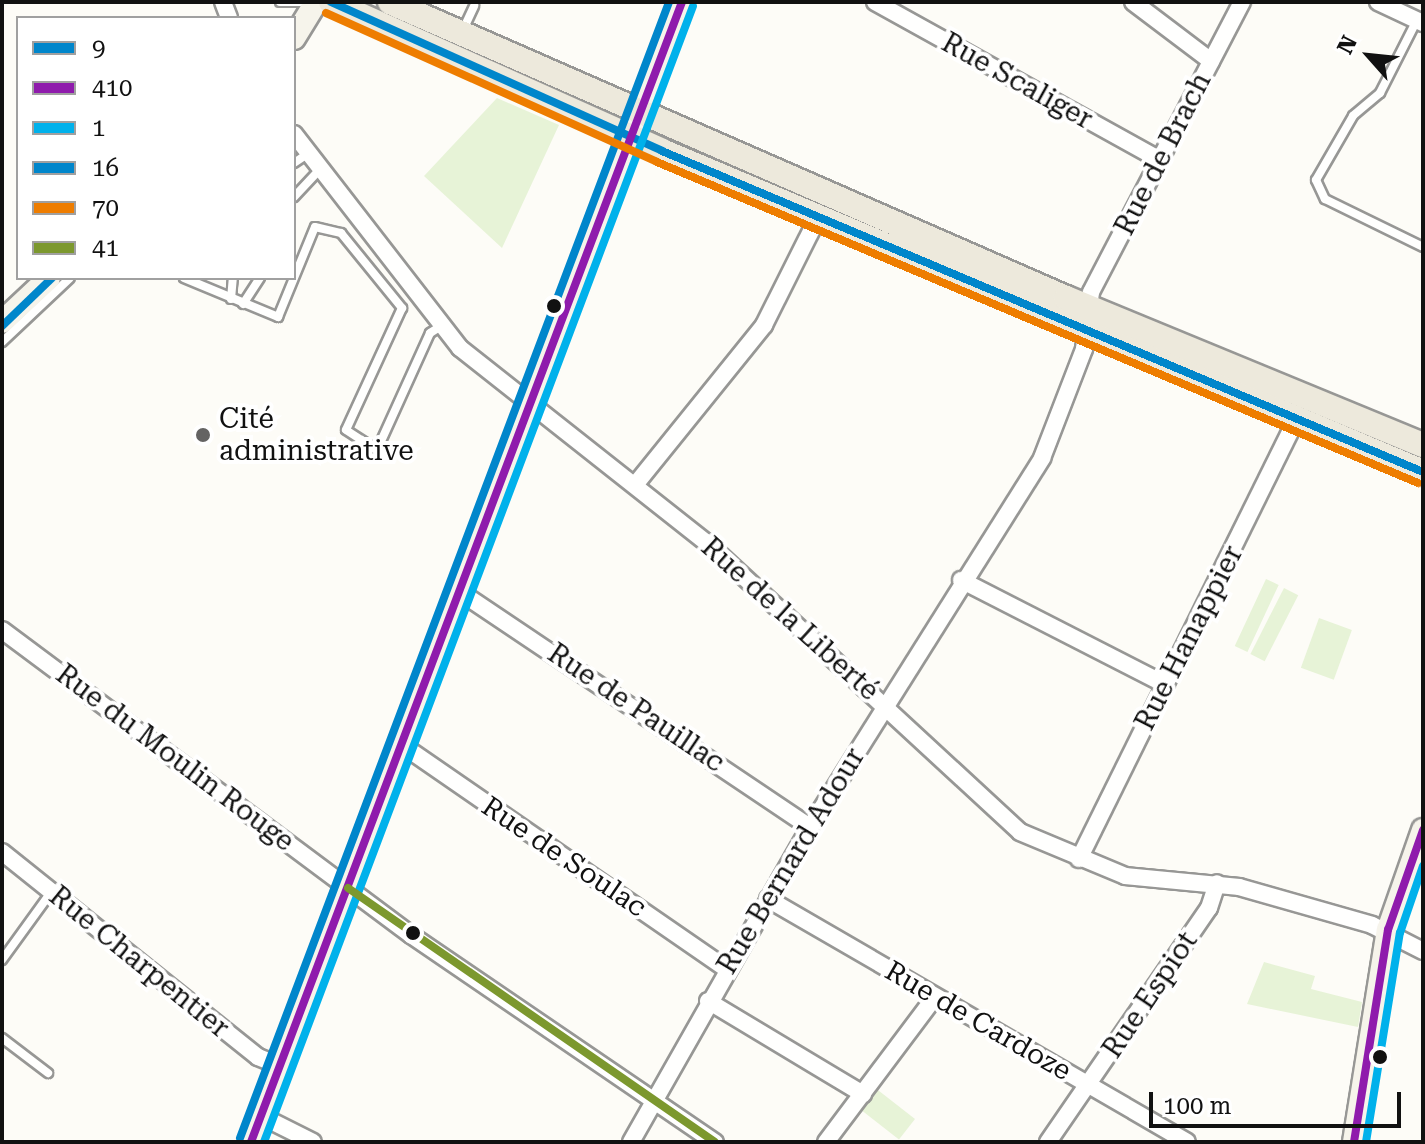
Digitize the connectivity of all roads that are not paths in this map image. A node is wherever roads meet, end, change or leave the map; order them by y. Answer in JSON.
{"nodes":[{"id":1,"x":280,"y":2,"type":"edge"},
{"id":2,"x":301,"y":2,"type":"edge"},
{"id":3,"x":316,"y":2,"type":"edge"},
{"id":4,"x":331,"y":2,"type":"edge"},
{"id":5,"x":682,"y":2,"type":"edge"},
{"id":6,"x":875,"y":2,"type":"edge"},
{"id":7,"x":1133,"y":2,"type":"edge"},
{"id":8,"x":1242,"y":2,"type":"edge"},
{"id":9,"x":1378,"y":2,"type":"edge"},
{"id":10,"x":397,"y":4,"type":"edge"},
{"id":11,"x":474,"y":6,"type":"dead end"},
{"id":12,"x":1420,"y":22,"type":"edge"},
{"id":13,"x":462,"y":33,"type":"junction"},
{"id":14,"x":296,"y":35,"type":"edge"},
{"id":15,"x":1211,"y":61,"type":"junction"},
{"id":16,"x":642,"y":109,"type":"junction"},
{"id":17,"x":631,"y":137,"type":"junction"},
{"id":18,"x":300,"y":159,"type":"edge"},
{"id":19,"x":1160,"y":160,"type":"junction"},
{"id":20,"x":318,"y":171,"type":"junction"},
{"id":21,"x":296,"y":195,"type":"edge"},
{"id":22,"x":819,"y":215,"type":"junction"},
{"id":23,"x":1423,"y":247,"type":"edge"},
{"id":24,"x":296,"y":273,"type":"edge"},
{"id":25,"x":47,"y":280,"type":"edge"},
{"id":26,"x":68,"y":280,"type":"edge"},
{"id":27,"x":188,"y":280,"type":"edge"},
{"id":28,"x":233,"y":280,"type":"edge"},
{"id":29,"x":259,"y":280,"type":"edge"},
{"id":30,"x":293,"y":280,"type":"edge"},
{"id":31,"x":231,"y":299,"type":"junction"},
{"id":32,"x":243,"y":304,"type":"junction"},
{"id":33,"x":1088,"y":319,"type":"junction"},
{"id":34,"x":2,"y":322,"type":"edge"},
{"id":35,"x":441,"y":326,"type":"junction"},
{"id":36,"x":2,"y":342,"type":"edge"},
{"id":37,"x":532,"y":404,"type":"junction"},
{"id":38,"x":1298,"y":416,"type":"junction"},
{"id":39,"x":1357,"y":441,"type":"junction"},
{"id":40,"x":1423,"y":445,"type":"edge"},
{"id":41,"x":1423,"y":463,"type":"edge"},
{"id":42,"x":1423,"y":472,"type":"edge"},
{"id":43,"x":635,"y":485,"type":"junction"},
{"id":44,"x":961,"y":580,"type":"junction"},
{"id":45,"x":460,"y":592,"type":"junction"},
{"id":46,"x":2,"y":630,"type":"edge"},
{"id":47,"x":1166,"y":685,"type":"junction"},
{"id":48,"x":885,"y":706,"type":"junction"},
{"id":49,"x":402,"y":745,"type":"junction"},
{"id":50,"x":810,"y":827,"type":"junction"},
{"id":51,"x":1423,"y":830,"type":"edge"},
{"id":52,"x":2,"y":852,"type":"edge"},
{"id":53,"x":1079,"y":859,"type":"junction"},
{"id":54,"x":1217,"y":883,"type":"junction"},
{"id":55,"x":348,"y":888,"type":"junction"},
{"id":56,"x":52,"y":891,"type":"junction"},
{"id":57,"x":768,"y":899,"type":"junction"},
{"id":58,"x":1388,"y":930,"type":"junction"},
{"id":59,"x":1423,"y":951,"type":"edge"},
{"id":60,"x":2,"y":960,"type":"edge"},
{"id":61,"x":727,"y":969,"type":"junction"},
{"id":62,"x":935,"y":997,"type":"junction"},
{"id":63,"x":708,"y":1001,"type":"junction"},
{"id":64,"x":2,"y":1038,"type":"edge"},
{"id":65,"x":280,"y":1066,"type":"junction"},
{"id":66,"x":48,"y":1073,"type":"dead end"},
{"id":67,"x":1088,"y":1084,"type":"junction"},
{"id":68,"x":863,"y":1094,"type":"junction"},
{"id":69,"x":651,"y":1097,"type":"junction"},
{"id":70,"x":261,"y":1116,"type":"junction"},
{"id":71,"x":251,"y":1142,"type":"edge"},
{"id":72,"x":313,"y":1142,"type":"edge"},
{"id":73,"x":631,"y":1142,"type":"edge"},
{"id":74,"x":715,"y":1142,"type":"edge"},
{"id":75,"x":826,"y":1142,"type":"edge"},
{"id":76,"x":1048,"y":1142,"type":"edge"},
{"id":77,"x":1187,"y":1142,"type":"edge"},
{"id":78,"x":1354,"y":1142,"type":"edge"}],
"edges":[{"from":1,"to":2,"type":"lane"},
{"from":3,"to":14,"type":"main road"},
{"from":4,"to":17,"type":"main road"},
{"from":5,"to":16,"type":"main road"},
{"from":6,"to":19,"type":"street","name":"Rue Scaliger"},
{"from":7,"to":15,"type":"street"},
{"from":8,"to":15,"type":"street","name":"Rue de Brach"},
{"from":9,"to":12,"type":"street"},
{"from":10,"to":13,"type":"main road"},
{"from":11,"to":13,"type":"lane"},
{"from":12,"to":23,"type":"lane"},
{"from":13,"to":16,"type":"main road"},
{"from":15,"to":19,"type":"street","name":"Rue de Brach"},
{"from":16,"to":17,"type":"main road"},
{"from":16,"to":33,"type":"main road"},
{"from":17,"to":22,"type":"main road"},
{"from":17,"to":37,"type":"main road"},
{"from":18,"to":20,"type":"street","name":"Rue de la Liberté"},
{"from":19,"to":33,"type":"street","name":"Rue de Brach"},
{"from":20,"to":21,"type":"lane"},
{"from":20,"to":35,"type":"street","name":"Rue de la Liberté"},
{"from":22,"to":33,"type":"main road"},
{"from":22,"to":43,"type":"street"},
{"from":24,"to":35,"type":"lane"},
{"from":25,"to":34,"type":"main road"},
{"from":26,"to":36,"type":"lane"},
{"from":27,"to":31,"type":"lane"},
{"from":28,"to":31,"type":"lane"},
{"from":29,"to":32,"type":"lane"},
{"from":30,"to":32,"type":"lane"},
{"from":31,"to":32,"type":"lane"},
{"from":33,"to":38,"type":"main road"},
{"from":33,"to":40,"type":"main road"},
{"from":33,"to":44,"type":"street","name":"Rue Bernard Adour"},
{"from":35,"to":37,"type":"street","name":"Rue de la Liberté"},
{"from":37,"to":43,"type":"street","name":"Rue de la Liberté"},
{"from":37,"to":45,"type":"main road"},
{"from":38,"to":39,"type":"main road"},
{"from":38,"to":47,"type":"street","name":"Rue Hanappier"},
{"from":39,"to":41,"type":"main road"},
{"from":39,"to":42,"type":"main road"},
{"from":43,"to":48,"type":"street","name":"Rue de la Liberté"},
{"from":44,"to":47,"type":"street"},
{"from":44,"to":48,"type":"street","name":"Rue Bernard Adour"},
{"from":45,"to":49,"type":"main road"},
{"from":45,"to":50,"type":"street","name":"Rue de Pauillac"},
{"from":46,"to":55,"type":"street","name":"Rue du Moulin Rouge"},
{"from":47,"to":53,"type":"street","name":"Rue Hanappier"},
{"from":48,"to":50,"type":"street","name":"Rue Bernard Adour"},
{"from":48,"to":53,"type":"street","name":"Rue de la Liberté"},
{"from":49,"to":55,"type":"main road"},
{"from":49,"to":61,"type":"street","name":"Rue de Soulac"},
{"from":50,"to":57,"type":"street","name":"Rue Bernard Adour"},
{"from":51,"to":58,"type":"main road"},
{"from":52,"to":56,"type":"street","name":"Rue Charpentier"},
{"from":53,"to":54,"type":"street","name":"Rue de la Liberté"},
{"from":54,"to":58,"type":"street","name":"Rue de la Liberté"},
{"from":54,"to":67,"type":"street","name":"Rue Espiot"},
{"from":55,"to":65,"type":"main road"},
{"from":55,"to":69,"type":"street","name":"Rue du Moulin Rouge"},
{"from":56,"to":60,"type":"lane"},
{"from":56,"to":65,"type":"street","name":"Rue Charpentier"},
{"from":57,"to":61,"type":"street","name":"Rue Bernard Adour"},
{"from":57,"to":62,"type":"street","name":"Rue de Cardoze"},
{"from":58,"to":59,"type":"street","name":"Rue de la Liberté"},
{"from":58,"to":78,"type":"main road"},
{"from":61,"to":63,"type":"street","name":"Rue Bernard Adour"},
{"from":62,"to":67,"type":"street","name":"Rue de Cardoze"},
{"from":62,"to":68,"type":"street"},
{"from":63,"to":68,"type":"street"},
{"from":63,"to":69,"type":"street","name":"Rue Bernard Adour"},
{"from":64,"to":66,"type":"lane"},
{"from":65,"to":70,"type":"main road"},
{"from":67,"to":76,"type":"street","name":"Rue Espiot"},
{"from":67,"to":77,"type":"street","name":"Rue de Cardoze"},
{"from":68,"to":75,"type":"street"},
{"from":69,"to":73,"type":"street","name":"Rue Bernard Adour"},
{"from":69,"to":74,"type":"street","name":"Rue du Moulin Rouge"},
{"from":70,"to":71,"type":"main road"},
{"from":70,"to":72,"type":"street"}]}
